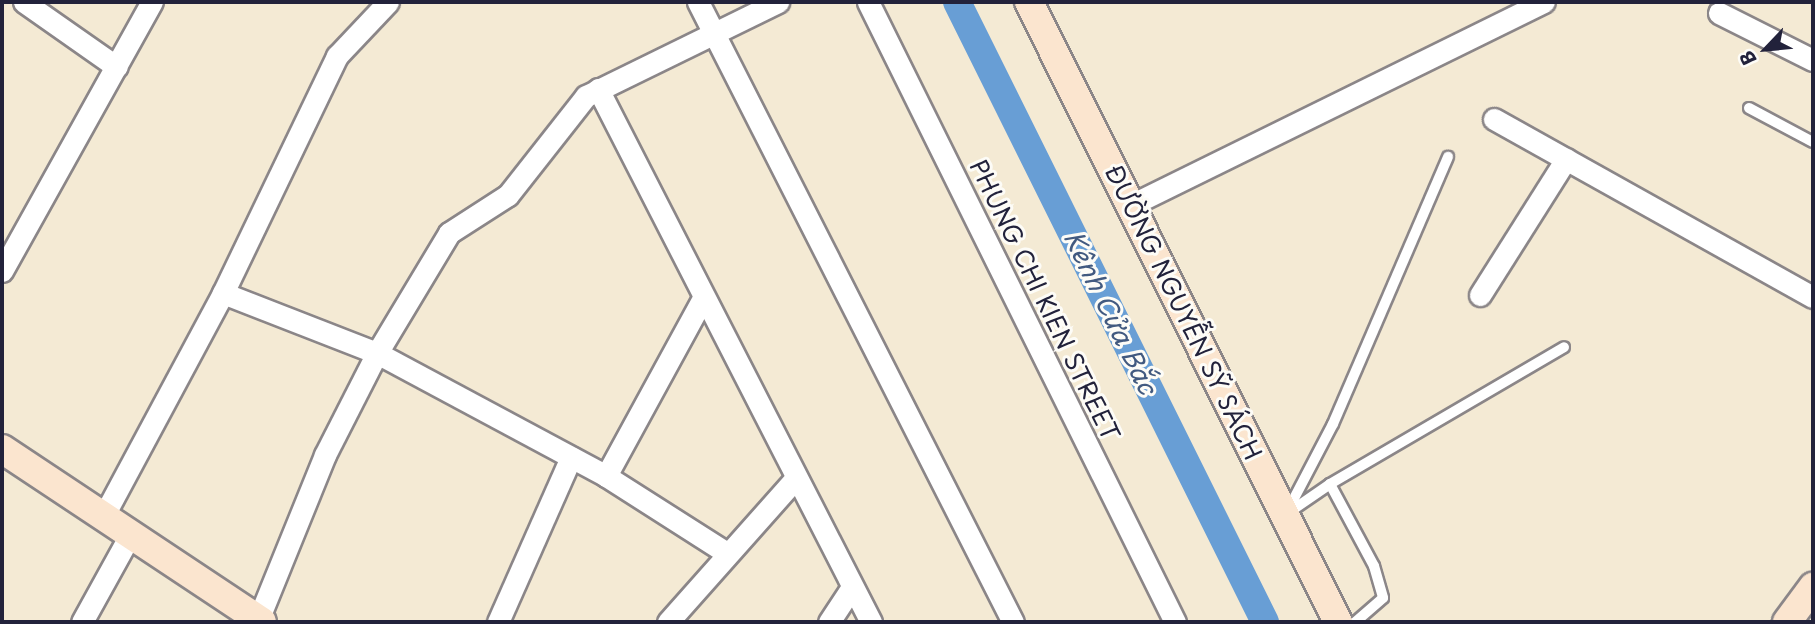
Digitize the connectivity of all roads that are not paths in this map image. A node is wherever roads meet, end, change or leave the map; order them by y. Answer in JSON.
{"nodes":[{"id":1,"x":24,"y":2,"type":"edge"},
{"id":2,"x":152,"y":2,"type":"edge"},
{"id":3,"x":388,"y":2,"type":"edge"},
{"id":4,"x":698,"y":2,"type":"edge"},
{"id":5,"x":778,"y":2,"type":"edge"},
{"id":6,"x":868,"y":2,"type":"edge"},
{"id":7,"x":1029,"y":2,"type":"edge"},
{"id":8,"x":1544,"y":2,"type":"edge"},
{"id":9,"x":1719,"y":13,"type":"dead end"},
{"id":10,"x":715,"y":36,"type":"junction"},
{"id":11,"x":1813,"y":60,"type":"edge"},
{"id":12,"x":117,"y":67,"type":"junction"},
{"id":13,"x":598,"y":89,"type":"junction"},
{"id":14,"x":1749,"y":108,"type":"dead end"},
{"id":15,"x":1494,"y":119,"type":"dead end"},
{"id":16,"x":1813,"y":142,"type":"edge"},
{"id":17,"x":1448,"y":158,"type":"dead end"},
{"id":18,"x":1566,"y":159,"type":"junction"},
{"id":19,"x":1131,"y":205,"type":"junction"},
{"id":20,"x":2,"y":271,"type":"edge"},
{"id":21,"x":223,"y":293,"type":"junction"},
{"id":22,"x":1480,"y":295,"type":"dead end"},
{"id":23,"x":1813,"y":297,"type":"edge"},
{"id":24,"x":702,"y":300,"type":"junction"},
{"id":25,"x":1564,"y":347,"type":"dead end"},
{"id":26,"x":377,"y":353,"type":"junction"},
{"id":27,"x":2,"y":449,"type":"edge"},
{"id":28,"x":571,"y":457,"type":"junction"},
{"id":29,"x":606,"y":476,"type":"junction"},
{"id":30,"x":796,"y":478,"type":"junction"},
{"id":31,"x":1330,"y":484,"type":"junction"},
{"id":32,"x":1285,"y":516,"type":"junction"},
{"id":33,"x":103,"y":517,"type":"junction"},
{"id":34,"x":129,"y":537,"type":"junction"},
{"id":35,"x":727,"y":553,"type":"junction"},
{"id":36,"x":852,"y":587,"type":"junction"},
{"id":37,"x":1813,"y":587,"type":"edge"},
{"id":38,"x":260,"y":621,"type":"edge"},
{"id":39,"x":82,"y":622,"type":"edge"},
{"id":40,"x":498,"y":622,"type":"edge"},
{"id":41,"x":668,"y":622,"type":"edge"},
{"id":42,"x":829,"y":622,"type":"edge"},
{"id":43,"x":871,"y":622,"type":"edge"},
{"id":44,"x":1013,"y":622,"type":"edge"},
{"id":45,"x":1175,"y":622,"type":"edge"},
{"id":46,"x":1338,"y":622,"type":"edge"},
{"id":47,"x":1355,"y":622,"type":"edge"},
{"id":48,"x":1787,"y":622,"type":"edge"}],
"edges":[{"from":1,"to":12,"type":"street"},
{"from":2,"to":12,"type":"street"},
{"from":3,"to":21,"type":"street"},
{"from":4,"to":10,"type":"street"},
{"from":5,"to":10,"type":"street"},
{"from":6,"to":45,"type":"street","name":"PHUNG CHI KIEN STREET"},
{"from":7,"to":19,"type":"main road","name":"ĐƯỜNG NGUYỄN SỸ SÁCH"},
{"from":8,"to":19,"type":"street"},
{"from":9,"to":11,"type":"street"},
{"from":10,"to":13,"type":"street"},
{"from":10,"to":44,"type":"street"},
{"from":12,"to":20,"type":"street"},
{"from":13,"to":24,"type":"street"},
{"from":13,"to":26,"type":"street"},
{"from":14,"to":16,"type":"lane"},
{"from":15,"to":18,"type":"street"},
{"from":17,"to":32,"type":"lane"},
{"from":18,"to":22,"type":"street"},
{"from":18,"to":23,"type":"street"},
{"from":19,"to":32,"type":"main road","name":"ĐƯỜNG NGUYỄN SỸ SÁCH"},
{"from":21,"to":26,"type":"street"},
{"from":21,"to":33,"type":"street"},
{"from":24,"to":29,"type":"street"},
{"from":24,"to":30,"type":"street"},
{"from":25,"to":31,"type":"lane"},
{"from":26,"to":28,"type":"street"},
{"from":26,"to":38,"type":"street"},
{"from":27,"to":33,"type":"main road"},
{"from":28,"to":29,"type":"street"},
{"from":28,"to":40,"type":"street"},
{"from":29,"to":35,"type":"street"},
{"from":30,"to":35,"type":"street"},
{"from":30,"to":36,"type":"street"},
{"from":31,"to":32,"type":"lane"},
{"from":31,"to":47,"type":"lane"},
{"from":32,"to":46,"type":"main road","name":"ĐƯỜNG NGUYỄN SỸ SÁCH"},
{"from":33,"to":34,"type":"main road"},
{"from":34,"to":38,"type":"main road"},
{"from":34,"to":39,"type":"street"},
{"from":35,"to":41,"type":"street"},
{"from":36,"to":42,"type":"street"},
{"from":36,"to":43,"type":"street"},
{"from":37,"to":48,"type":"main road"}]}
